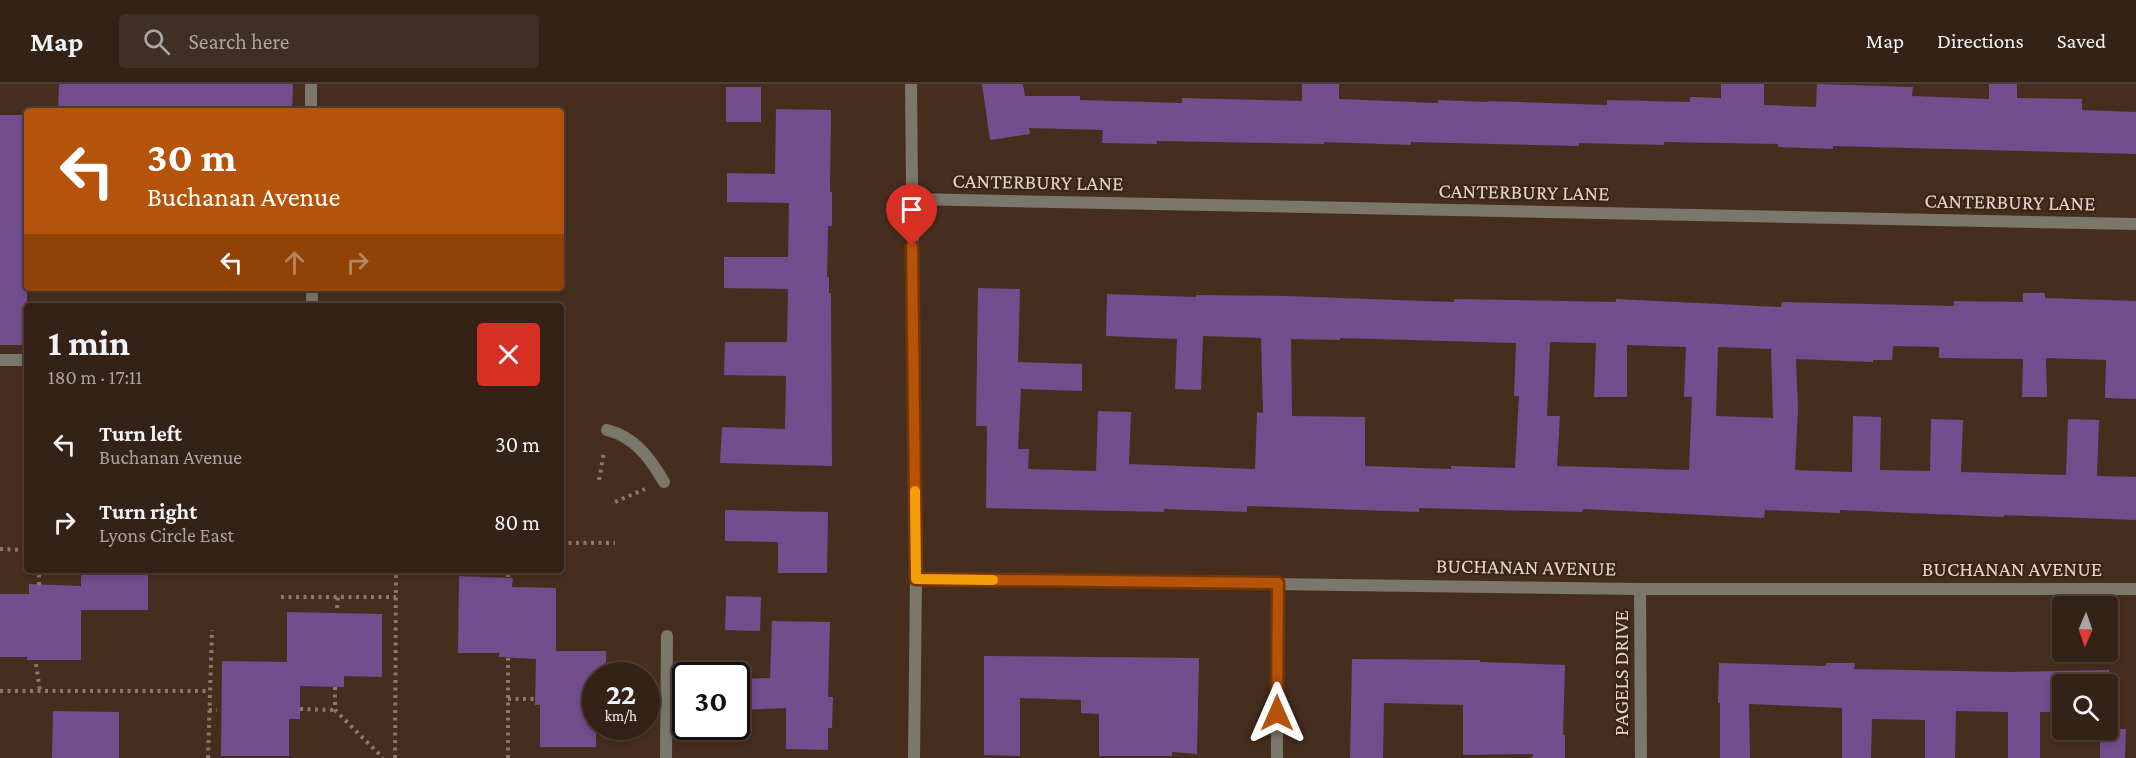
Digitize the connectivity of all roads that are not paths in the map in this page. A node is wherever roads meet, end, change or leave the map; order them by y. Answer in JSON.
{"nodes":[{"id":1,"x":311,"y":84,"type":"edge"},
{"id":2,"x":911,"y":84,"type":"edge"},
{"id":3,"x":311,"y":108,"type":"edge"},
{"id":4,"x":911,"y":199,"type":"junction"},
{"id":5,"x":2136,"y":224,"type":"edge"},
{"id":6,"x":0,"y":360,"type":"edge"},
{"id":7,"x":24,"y":360,"type":"edge"},
{"id":8,"x":607,"y":430,"type":"dead end"},
{"id":9,"x":664,"y":482,"type":"dead end"},
{"id":10,"x":916,"y":579,"type":"junction"},
{"id":11,"x":1278,"y":583,"type":"junction"},
{"id":12,"x":1640,"y":589,"type":"junction"},
{"id":13,"x":2136,"y":589,"type":"edge"},
{"id":14,"x":667,"y":636,"type":"dead end"},
{"id":15,"x":666,"y":758,"type":"edge"},
{"id":16,"x":914,"y":758,"type":"edge"},
{"id":17,"x":1277,"y":758,"type":"edge"},
{"id":18,"x":1641,"y":758,"type":"edge"}],
"edges":[{"from":1,"to":3,"type":"street"},
{"from":2,"to":4,"type":"street"},
{"from":4,"to":5,"type":"street","name":"CANTERBURY LANE"},
{"from":4,"to":10,"type":"street"},
{"from":6,"to":7,"type":"street"},
{"from":8,"to":9,"type":"street"},
{"from":10,"to":11,"type":"street","name":"BUCHANAN AVENUE"},
{"from":10,"to":16,"type":"street"},
{"from":11,"to":12,"type":"street","name":"BUCHANAN AVENUE"},
{"from":11,"to":17,"type":"street"},
{"from":12,"to":13,"type":"street","name":"BUCHANAN AVENUE"},
{"from":12,"to":18,"type":"street","name":"PAGELS DRIVE"},
{"from":14,"to":15,"type":"street"}]}
